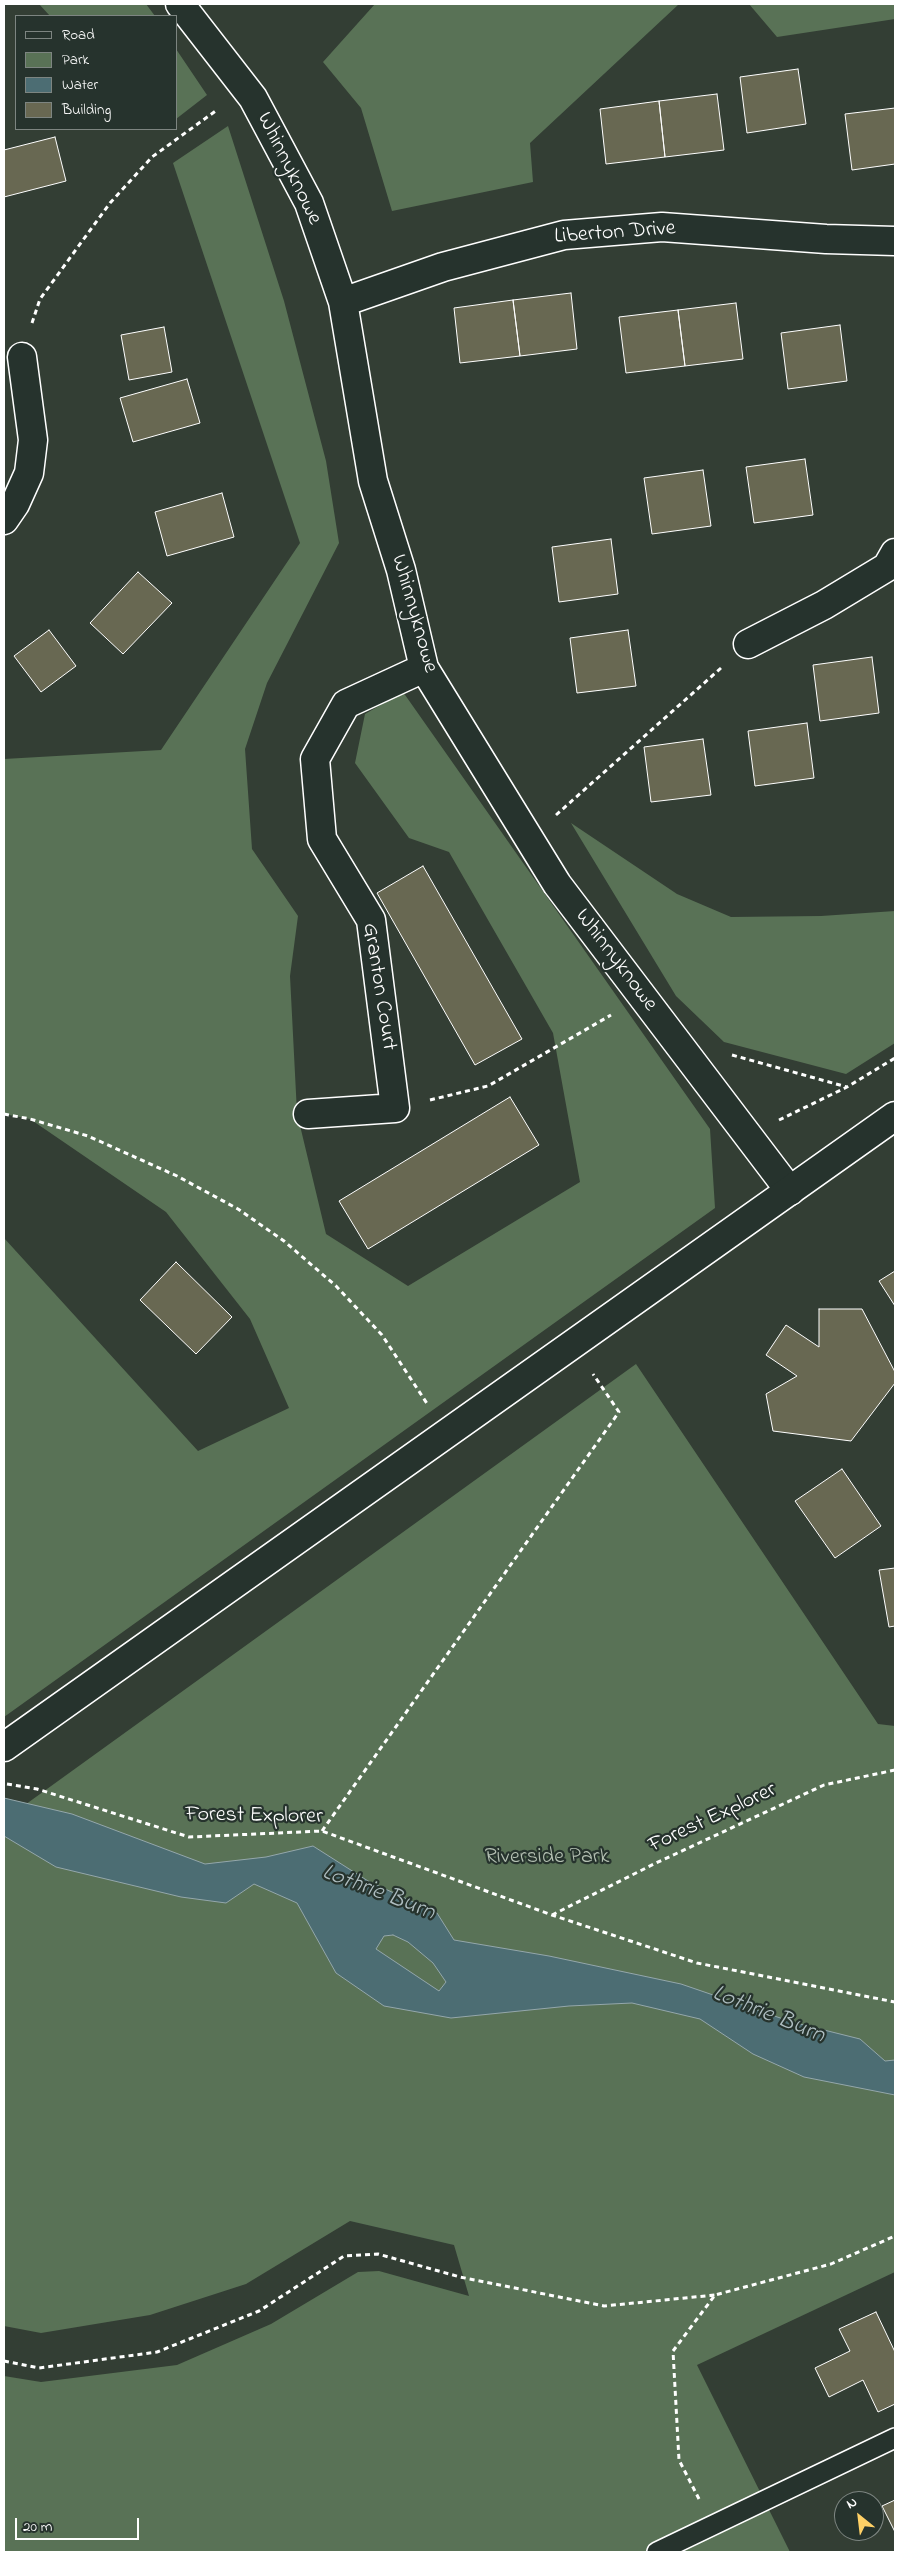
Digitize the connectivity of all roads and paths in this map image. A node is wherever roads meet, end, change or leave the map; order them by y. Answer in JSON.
{"nodes":[{"id":1,"x":180,"y":4,"type":"edge"},
{"id":2,"x":246,"y":88,"type":"junction"},
{"id":3,"x":895,"y":241,"type":"edge"},
{"id":4,"x":343,"y":302,"type":"junction"},
{"id":5,"x":22,"y":357,"type":"joint"},
{"id":6,"x":4,"y":520,"type":"edge"},
{"id":7,"x":895,"y":553,"type":"edge"},
{"id":8,"x":748,"y":644,"type":"joint"},
{"id":9,"x":424,"y":668,"type":"junction"},
{"id":10,"x":555,"y":815,"type":"dead end"},
{"id":11,"x":642,"y":997,"type":"junction"},
{"id":12,"x":895,"y":1058,"type":"edge"},
{"id":13,"x":396,"y":1108,"type":"junction"},
{"id":14,"x":4,"y":1114,"type":"edge"},
{"id":15,"x":308,"y":1114,"type":"dead end"},
{"id":16,"x":895,"y":1116,"type":"edge"},
{"id":17,"x":748,"y":1136,"type":"junction"},
{"id":18,"x":790,"y":1190,"type":"junction"},
{"id":19,"x":572,"y":1344,"type":"junction"},
{"id":20,"x":447,"y":1433,"type":"junction"},
{"id":21,"x":4,"y":1747,"type":"edge"},
{"id":22,"x":895,"y":1770,"type":"edge"},
{"id":23,"x":4,"y":1783,"type":"edge"},
{"id":24,"x":322,"y":1831,"type":"junction"},
{"id":25,"x":552,"y":1915,"type":"junction"},
{"id":26,"x":895,"y":2002,"type":"edge"},
{"id":27,"x":895,"y":2236,"type":"edge"},
{"id":28,"x":715,"y":2295,"type":"junction"},
{"id":29,"x":4,"y":2361,"type":"edge"},
{"id":30,"x":895,"y":2438,"type":"edge"},
{"id":31,"x":712,"y":2526,"type":"junction"},
{"id":32,"x":657,"y":2552,"type":"edge"}],
"edges":[{"from":1,"to":2,"type":"street","name":"Whinnyknowe"},
{"from":2,"to":4,"type":"street","name":"Whinnyknowe"},
{"from":2,"to":5,"type":"path"},
{"from":3,"to":4,"type":"street","name":"Liberton Drive"},
{"from":4,"to":9,"type":"street","name":"Whinnyknowe"},
{"from":5,"to":6,"type":"street"},
{"from":7,"to":8,"type":"street"},
{"from":8,"to":10,"type":"path"},
{"from":9,"to":11,"type":"street","name":"Whinnyknowe"},
{"from":9,"to":13,"type":"street","name":"Granton Court"},
{"from":11,"to":13,"type":"path"},
{"from":11,"to":17,"type":"street","name":"Whinnyknowe"},
{"from":12,"to":17,"type":"path"},
{"from":13,"to":15,"type":"street"},
{"from":14,"to":20,"type":"path"},
{"from":16,"to":18,"type":"street"},
{"from":17,"to":18,"type":"street","name":"Whinnyknowe"},
{"from":18,"to":19,"type":"street"},
{"from":19,"to":20,"type":"street"},
{"from":19,"to":24,"type":"path"},
{"from":20,"to":21,"type":"street"},
{"from":22,"to":25,"type":"path","name":"Forest Explorer"},
{"from":23,"to":24,"type":"path","name":"Forest Explorer"},
{"from":24,"to":25,"type":"path","name":"Forest Explorer"},
{"from":25,"to":26,"type":"path","name":"Forest Explorer"},
{"from":27,"to":28,"type":"path"},
{"from":28,"to":29,"type":"path"},
{"from":28,"to":31,"type":"path"},
{"from":30,"to":31,"type":"lane"},
{"from":31,"to":32,"type":"lane"}]}
